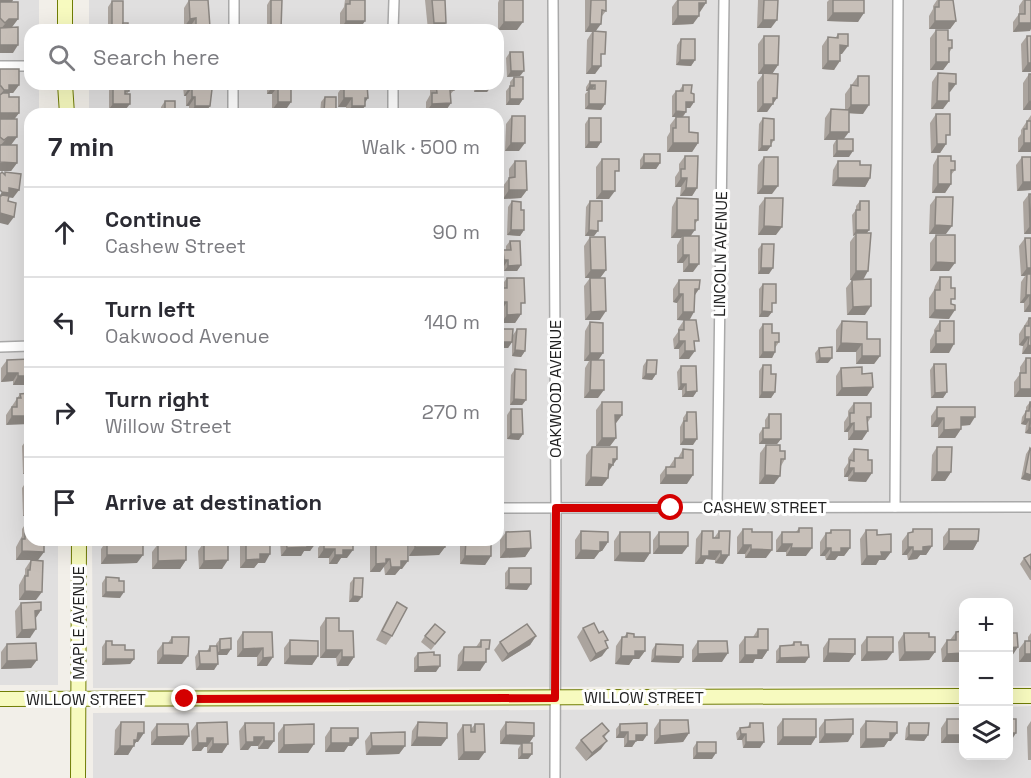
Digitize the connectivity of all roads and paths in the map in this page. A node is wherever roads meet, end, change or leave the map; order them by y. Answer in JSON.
{"nodes":[{"id":1,"x":65,"y":0,"type":"edge"},
{"id":2,"x":234,"y":0,"type":"edge"},
{"id":3,"x":394,"y":0,"type":"edge"},
{"id":4,"x":553,"y":0,"type":"edge"},
{"id":5,"x":724,"y":0,"type":"edge"},
{"id":6,"x":898,"y":0,"type":"edge"},
{"id":7,"x":64,"y":24,"type":"edge"},
{"id":8,"x":234,"y":24,"type":"edge"},
{"id":9,"x":393,"y":24,"type":"edge"},
{"id":10,"x":0,"y":66,"type":"edge"},
{"id":11,"x":24,"y":66,"type":"edge"},
{"id":12,"x":65,"y":90,"type":"edge"},
{"id":13,"x":233,"y":90,"type":"edge"},
{"id":14,"x":393,"y":90,"type":"edge"},
{"id":15,"x":67,"y":108,"type":"edge"},
{"id":16,"x":232,"y":108,"type":"edge"},
{"id":17,"x":393,"y":108,"type":"edge"},
{"id":18,"x":0,"y":346,"type":"edge"},
{"id":19,"x":24,"y":346,"type":"edge"},
{"id":20,"x":895,"y":507,"type":"junction"},
{"id":21,"x":1031,"y":507,"type":"edge"},
{"id":22,"x":504,"y":508,"type":"edge"},
{"id":23,"x":556,"y":508,"type":"junction"},
{"id":24,"x":717,"y":508,"type":"junction"},
{"id":25,"x":79,"y":546,"type":"edge"},
{"id":26,"x":959,"y":696,"type":"edge"},
{"id":27,"x":1013,"y":696,"type":"edge"},
{"id":28,"x":1031,"y":696,"type":"edge"},
{"id":29,"x":555,"y":698,"type":"junction"},
{"id":30,"x":0,"y":699,"type":"edge"},
{"id":31,"x":78,"y":700,"type":"junction"},
{"id":32,"x":78,"y":778,"type":"edge"},
{"id":33,"x":555,"y":778,"type":"edge"}],
"edges":[{"from":1,"to":7,"type":"street"},
{"from":2,"to":8,"type":"street"},
{"from":3,"to":9,"type":"street"},
{"from":4,"to":23,"type":"street","name":"OAKWOOD AVENUE"},
{"from":5,"to":24,"type":"street","name":"LINCOLN AVENUE"},
{"from":6,"to":20,"type":"street"},
{"from":10,"to":11,"type":"street"},
{"from":12,"to":15,"type":"street"},
{"from":13,"to":16,"type":"street"},
{"from":14,"to":17,"type":"street"},
{"from":18,"to":19,"type":"street"},
{"from":20,"to":21,"type":"street","name":"CASHEW STREET"},
{"from":20,"to":24,"type":"street","name":"CASHEW STREET"},
{"from":22,"to":23,"type":"street","name":"CASHEW STREET"},
{"from":23,"to":24,"type":"street","name":"CASHEW STREET"},
{"from":23,"to":29,"type":"street","name":"OAKWOOD AVENUE"},
{"from":25,"to":31,"type":"street","name":"MAPLE AVENUE"},
{"from":26,"to":29,"type":"street","name":"WILLOW STREET"},
{"from":27,"to":28,"type":"street"},
{"from":29,"to":31,"type":"street","name":"WILLOW STREET"},
{"from":29,"to":33,"type":"street","name":"OAKWOOD AVENUE"},
{"from":30,"to":31,"type":"street","name":"WILLOW STREET"},
{"from":31,"to":32,"type":"street","name":"MAPLE AVENUE"}]}
